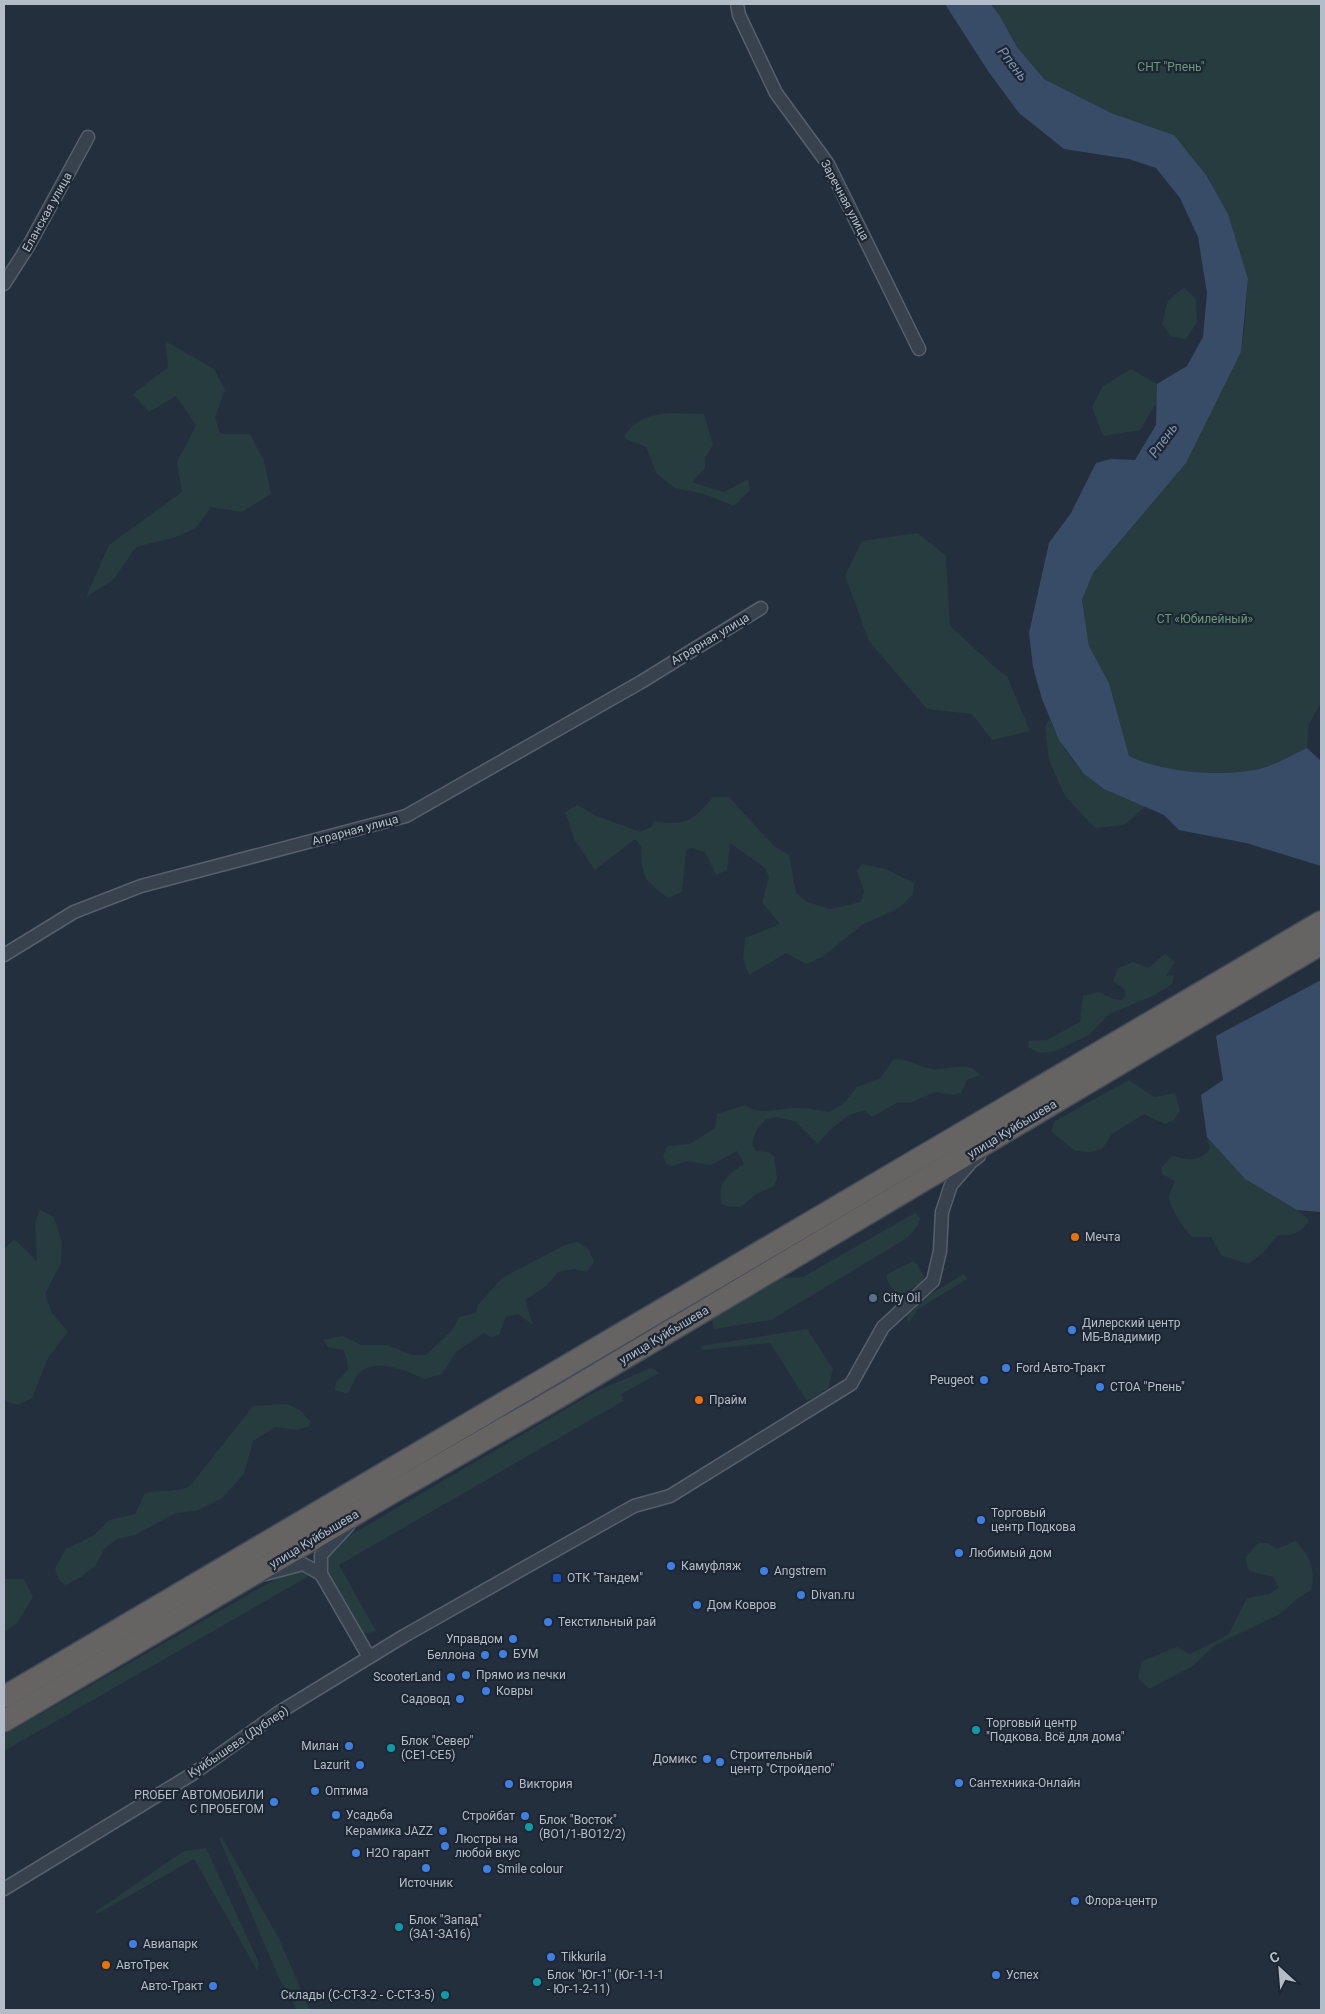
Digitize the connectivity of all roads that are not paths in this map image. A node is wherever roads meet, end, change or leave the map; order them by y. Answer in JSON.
{"nodes":[{"id":1,"x":737,"y":4,"type":"edge"},
{"id":2,"x":88,"y":137,"type":"dead end"},
{"id":3,"x":4,"y":284,"type":"edge"},
{"id":4,"x":919,"y":349,"type":"dead end"},
{"id":5,"x":761,"y":608,"type":"dead end"},
{"id":6,"x":1321,"y":922,"type":"edge"},
{"id":7,"x":1321,"y":944,"type":"edge"},
{"id":8,"x":4,"y":955,"type":"edge"},
{"id":9,"x":1022,"y":1124,"type":"junction"},
{"id":10,"x":386,"y":1496,"type":"junction"},
{"id":11,"x":322,"y":1574,"type":"junction"},
{"id":12,"x":231,"y":1588,"type":"junction"},
{"id":13,"x":369,"y":1657,"type":"junction"},
{"id":14,"x":4,"y":1697,"type":"edge"},
{"id":15,"x":4,"y":1721,"type":"edge"},
{"id":16,"x":4,"y":1889,"type":"edge"}],
"edges":[{"from":1,"to":4,"type":"street","name":"Заречная улица"},
{"from":2,"to":3,"type":"street","name":"Еланская улица"},
{"from":5,"to":8,"type":"street","name":"Аграрная улица"},
{"from":6,"to":14,"type":"highway","name":"улица Куйбышева"},
{"from":7,"to":9,"type":"highway","name":"улица Куйбышева"},
{"from":9,"to":10,"type":"highway","name":"улица Куйбышева"},
{"from":9,"to":13,"type":"street","name":"Куйбышева (Дублер)"},
{"from":10,"to":11,"type":"street"},
{"from":10,"to":12,"type":"highway","name":"улица Куйбышева"},
{"from":11,"to":12,"type":"street"},
{"from":11,"to":13,"type":"street"},
{"from":12,"to":15,"type":"highway","name":"улица Куйбышева"},
{"from":13,"to":16,"type":"street","name":"Куйбышева (Дублер)"}]}
